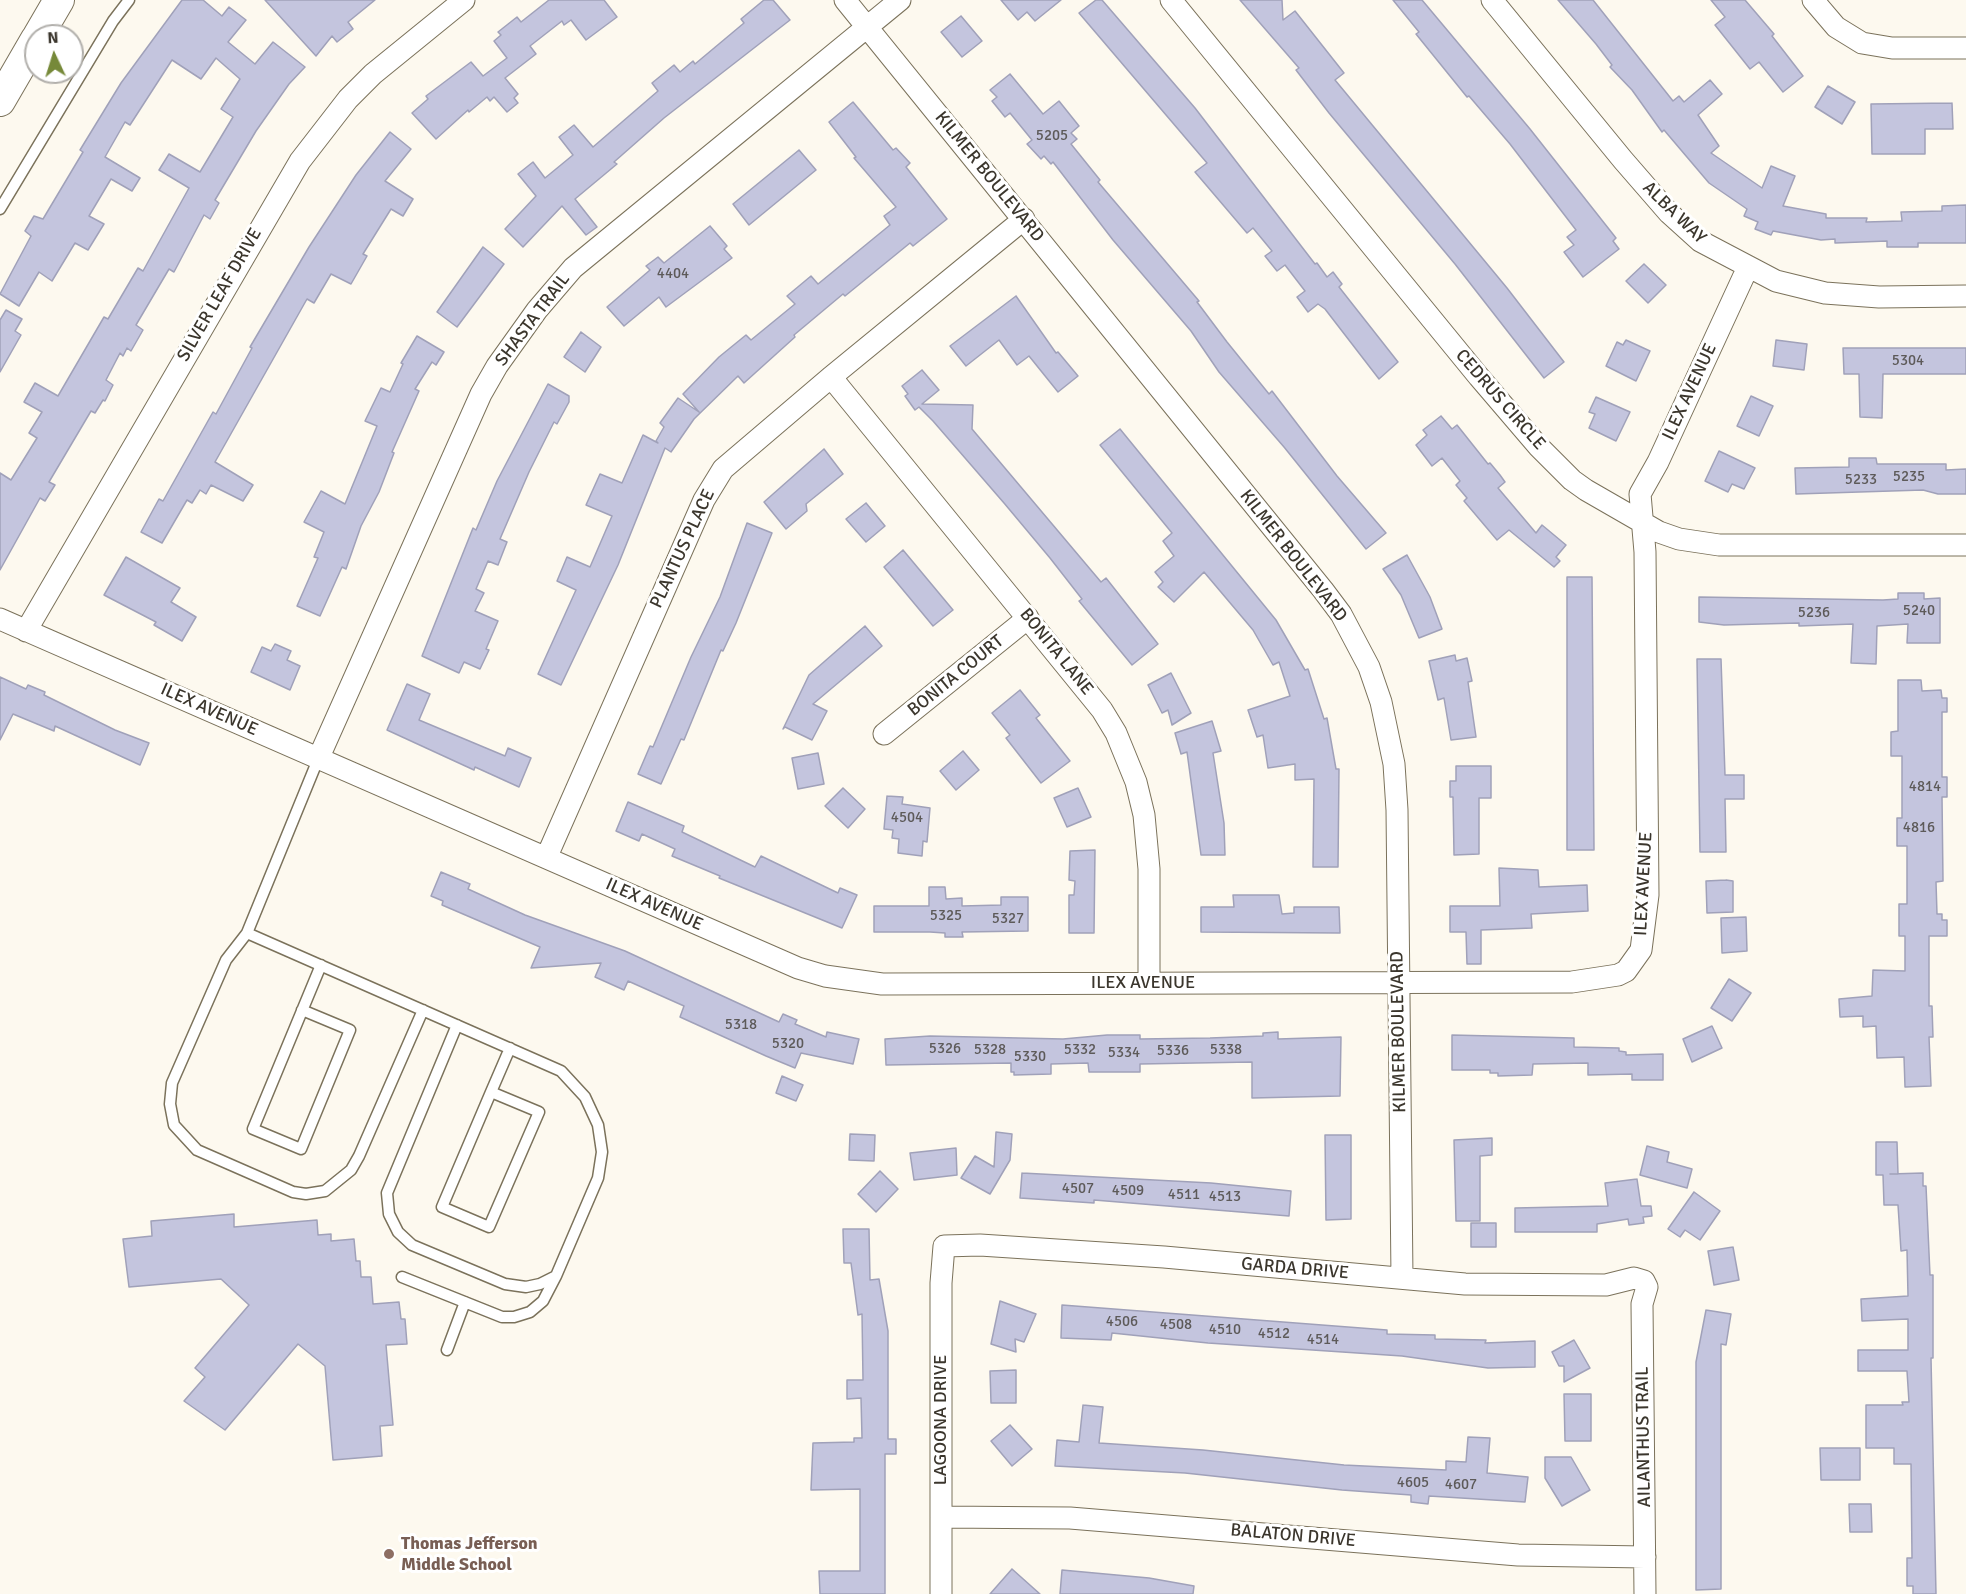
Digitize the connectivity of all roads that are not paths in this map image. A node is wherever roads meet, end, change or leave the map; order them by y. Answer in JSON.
{"nodes":[{"id":1,"x":59,"y":0,"type":"edge"},
{"id":2,"x":129,"y":0,"type":"edge"},
{"id":3,"x":464,"y":0,"type":"edge"},
{"id":4,"x":845,"y":0,"type":"edge"},
{"id":5,"x":900,"y":0,"type":"edge"},
{"id":6,"x":1171,"y":0,"type":"edge"},
{"id":7,"x":1492,"y":0,"type":"edge"},
{"id":8,"x":1813,"y":0,"type":"edge"},
{"id":9,"x":45,"y":24,"type":"edge"},
{"id":10,"x":867,"y":27,"type":"junction"},
{"id":11,"x":1966,"y":48,"type":"edge"},
{"id":12,"x":24,"y":60,"type":"edge"},
{"id":13,"x":0,"y":101,"type":"edge"},
{"id":14,"x":0,"y":209,"type":"edge"},
{"id":15,"x":1024,"y":219,"type":"junction"},
{"id":16,"x":1748,"y":267,"type":"junction"},
{"id":17,"x":1966,"y":296,"type":"edge"},
{"id":18,"x":831,"y":376,"type":"junction"},
{"id":19,"x":1642,"y":522,"type":"junction"},
{"id":20,"x":1966,"y":545,"type":"edge"},
{"id":21,"x":1028,"y":618,"type":"junction"},
{"id":22,"x":0,"y":619,"type":"edge"},
{"id":23,"x":26,"y":631,"type":"junction"},
{"id":24,"x":884,"y":734,"type":"dead end"},
{"id":25,"x":319,"y":757,"type":"junction"},
{"id":26,"x":547,"y":856,"type":"junction"},
{"id":27,"x":247,"y":933,"type":"junction"},
{"id":28,"x":321,"y":965,"type":"junction"},
{"id":29,"x":1398,"y":982,"type":"junction"},
{"id":30,"x":1149,"y":983,"type":"junction"},
{"id":31,"x":302,"y":1010,"type":"junction"},
{"id":32,"x":423,"y":1010,"type":"junction"},
{"id":33,"x":457,"y":1025,"type":"junction"},
{"id":34,"x":510,"y":1048,"type":"junction"},
{"id":35,"x":491,"y":1092,"type":"junction"},
{"id":36,"x":944,"y":1246,"type":"joint"},
{"id":37,"x":556,"y":1276,"type":"junction"},
{"id":38,"x":402,"y":1277,"type":"dead end"},
{"id":39,"x":1402,"y":1278,"type":"junction"},
{"id":40,"x":1644,"y":1281,"type":"joint"},
{"id":41,"x":465,"y":1302,"type":"junction"},
{"id":42,"x":447,"y":1350,"type":"dead end"},
{"id":43,"x":941,"y":1517,"type":"junction"},
{"id":44,"x":1645,"y":1557,"type":"junction"},
{"id":45,"x":941,"y":1594,"type":"edge"},
{"id":46,"x":1645,"y":1594,"type":"edge"}],
"edges":[{"from":1,"to":9,"type":"main road"},
{"from":2,"to":14,"type":"lane"},
{"from":3,"to":23,"type":"street","name":"SILVER LEAF DRIVE"},
{"from":4,"to":10,"type":"street","name":"KILMER BOULEVARD"},
{"from":5,"to":10,"type":"street","name":"SHASTA TRAIL"},
{"from":6,"to":19,"type":"street","name":"CEDRUS CIRCLE"},
{"from":7,"to":16,"type":"street","name":"ALBA WAY"},
{"from":8,"to":11,"type":"street"},
{"from":10,"to":15,"type":"street","name":"KILMER BOULEVARD"},
{"from":10,"to":25,"type":"street","name":"SHASTA TRAIL"},
{"from":12,"to":13,"type":"main road"},
{"from":15,"to":18,"type":"street","name":"PLANTUS PLACE"},
{"from":15,"to":29,"type":"street","name":"KILMER BOULEVARD"},
{"from":16,"to":17,"type":"street","name":"ALBA WAY"},
{"from":16,"to":19,"type":"street","name":"ILEX AVENUE"},
{"from":18,"to":21,"type":"street","name":"BONITA LANE"},
{"from":18,"to":26,"type":"street","name":"PLANTUS PLACE"},
{"from":19,"to":20,"type":"street","name":"CEDRUS CIRCLE"},
{"from":19,"to":29,"type":"street","name":"ILEX AVENUE"},
{"from":21,"to":24,"type":"street","name":"BONITA COURT"},
{"from":21,"to":30,"type":"street","name":"BONITA LANE"},
{"from":22,"to":23,"type":"street","name":"ILEX AVENUE"},
{"from":23,"to":25,"type":"street","name":"ILEX AVENUE"},
{"from":25,"to":26,"type":"street","name":"ILEX AVENUE"},
{"from":25,"to":27,"type":"lane"},
{"from":26,"to":30,"type":"street","name":"ILEX AVENUE"},
{"from":27,"to":28,"type":"lane"},
{"from":27,"to":32,"type":"lane"},
{"from":28,"to":31,"type":"lane"},
{"from":28,"to":32,"type":"lane"},
{"from":29,"to":30,"type":"street","name":"ILEX AVENUE"},
{"from":29,"to":39,"type":"street","name":"KILMER BOULEVARD"},
{"from":31,"to":31,"type":"lane"},
{"from":32,"to":33,"type":"lane"},
{"from":33,"to":34,"type":"lane"},
{"from":33,"to":37,"type":"lane"},
{"from":34,"to":35,"type":"lane"},
{"from":34,"to":37,"type":"lane"},
{"from":35,"to":35,"type":"lane"},
{"from":36,"to":39,"type":"street","name":"GARDA DRIVE"},
{"from":36,"to":43,"type":"street","name":"LAGOONA DRIVE"},
{"from":37,"to":41,"type":"lane"},
{"from":38,"to":41,"type":"lane"},
{"from":39,"to":40,"type":"street","name":"GARDA DRIVE"},
{"from":40,"to":44,"type":"street","name":"AILANTHUS TRAIL"},
{"from":41,"to":42,"type":"lane"},
{"from":43,"to":44,"type":"street","name":"BALATON DRIVE"},
{"from":43,"to":45,"type":"street","name":"LAGOONA DRIVE"},
{"from":44,"to":46,"type":"street","name":"AILANTHUS TRAIL"}]}
